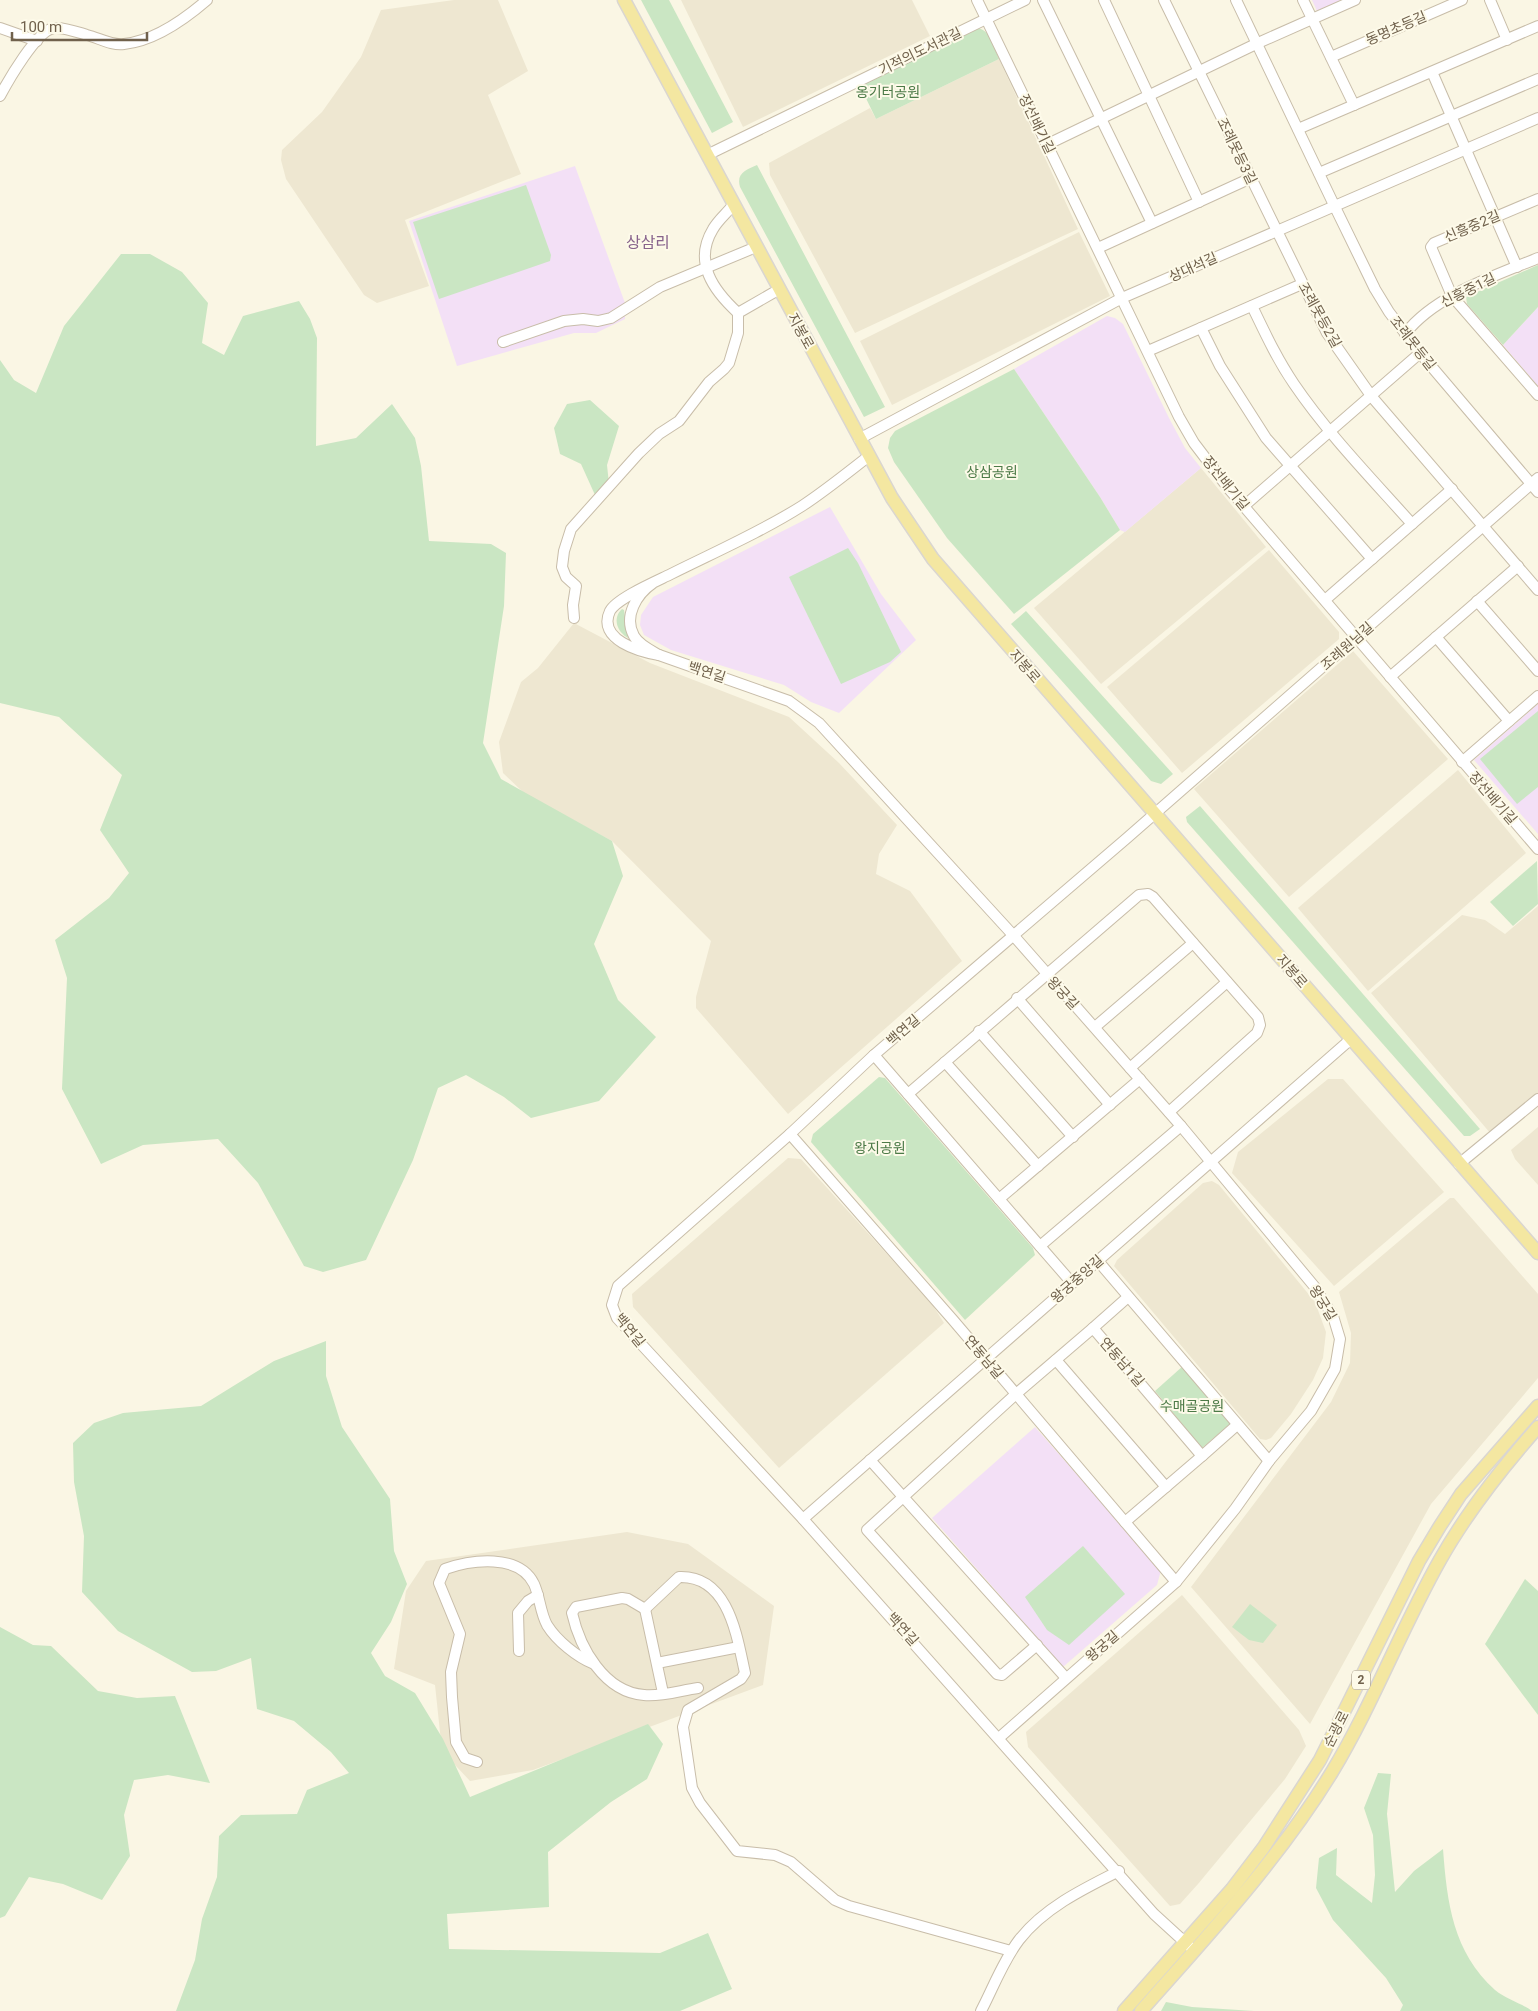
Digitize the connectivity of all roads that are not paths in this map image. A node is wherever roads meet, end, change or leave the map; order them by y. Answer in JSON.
{"nodes":[{"id":1,"x":207,"y":0,"type":"edge"},
{"id":2,"x":624,"y":0,"type":"edge"},
{"id":3,"x":977,"y":0,"type":"edge"},
{"id":4,"x":1026,"y":0,"type":"edge"},
{"id":5,"x":1044,"y":0,"type":"edge"},
{"id":6,"x":1104,"y":0,"type":"edge"},
{"id":7,"x":1164,"y":0,"type":"edge"},
{"id":8,"x":1236,"y":0,"type":"edge"},
{"id":9,"x":1303,"y":0,"type":"edge"},
{"id":10,"x":1354,"y":0,"type":"edge"},
{"id":11,"x":1462,"y":0,"type":"edge"},
{"id":12,"x":1490,"y":0,"type":"edge"},
{"id":13,"x":1312,"y":18,"type":"junction"},
{"id":14,"x":986,"y":19,"type":"junction"},
{"id":15,"x":1538,"y":26,"type":"edge"},
{"id":16,"x":0,"y":28,"type":"edge"},
{"id":17,"x":1507,"y":40,"type":"junction"},
{"id":18,"x":37,"y":41,"type":"junction"},
{"id":19,"x":1258,"y":43,"type":"junction"},
{"id":20,"x":1331,"y":57,"type":"junction"},
{"id":21,"x":1199,"y":71,"type":"junction"},
{"id":22,"x":1432,"y":72,"type":"junction"},
{"id":23,"x":1538,"y":80,"type":"edge"},
{"id":24,"x":1149,"y":95,"type":"junction"},
{"id":25,"x":0,"y":96,"type":"edge"},
{"id":26,"x":1354,"y":105,"type":"junction"},
{"id":27,"x":1451,"y":117,"type":"junction"},
{"id":28,"x":1101,"y":118,"type":"junction"},
{"id":29,"x":1538,"y":118,"type":"edge"},
{"id":30,"x":1298,"y":129,"type":"junction"},
{"id":31,"x":1046,"y":145,"type":"junction"},
{"id":32,"x":1466,"y":151,"type":"junction"},
{"id":33,"x":707,"y":155,"type":"junction"},
{"id":34,"x":1319,"y":173,"type":"junction"},
{"id":35,"x":1251,"y":178,"type":"junction"},
{"id":36,"x":1538,"y":199,"type":"edge"},
{"id":37,"x":1199,"y":202,"type":"junction"},
{"id":38,"x":734,"y":205,"type":"junction"},
{"id":39,"x":1334,"y":205,"type":"junction"},
{"id":40,"x":1495,"y":216,"type":"junction"},
{"id":41,"x":1152,"y":223,"type":"junction"},
{"id":42,"x":1276,"y":230,"type":"junction"},
{"id":43,"x":756,"y":247,"type":"junction"},
{"id":44,"x":1098,"y":248,"type":"junction"},
{"id":45,"x":1538,"y":258,"type":"edge"},
{"id":46,"x":705,"y":266,"type":"junction"},
{"id":47,"x":1516,"y":267,"type":"junction"},
{"id":48,"x":1302,"y":284,"type":"junction"},
{"id":49,"x":778,"y":290,"type":"junction"},
{"id":50,"x":1452,"y":296,"type":"junction"},
{"id":51,"x":1122,"y":298,"type":"junction"},
{"id":52,"x":1252,"y":306,"type":"junction"},
{"id":53,"x":738,"y":312,"type":"junction"},
{"id":54,"x":1201,"y":328,"type":"junction"},
{"id":55,"x":1404,"y":334,"type":"junction"},
{"id":56,"x":502,"y":342,"type":"dead end"},
{"id":57,"x":1148,"y":351,"type":"junction"},
{"id":58,"x":1420,"y":354,"type":"junction"},
{"id":59,"x":1538,"y":395,"type":"edge"},
{"id":60,"x":1371,"y":396,"type":"junction"},
{"id":61,"x":1330,"y":431,"type":"junction"},
{"id":62,"x":859,"y":439,"type":"junction"},
{"id":63,"x":869,"y":456,"type":"junction"},
{"id":64,"x":1289,"y":467,"type":"junction"},
{"id":65,"x":1536,"y":485,"type":"edge"},
{"id":66,"x":1452,"y":490,"type":"junction"},
{"id":67,"x":1244,"y":506,"type":"junction"},
{"id":68,"x":1412,"y":524,"type":"junction"},
{"id":69,"x":1483,"y":526,"type":"junction"},
{"id":70,"x":1372,"y":559,"type":"junction"},
{"id":71,"x":1518,"y":566,"type":"junction"},
{"id":72,"x":653,"y":583,"type":"junction"},
{"id":73,"x":1538,"y":590,"type":"edge"},
{"id":74,"x":1325,"y":600,"type":"junction"},
{"id":75,"x":1477,"y":601,"type":"junction"},
{"id":76,"x":574,"y":618,"type":"dead end"},
{"id":77,"x":1357,"y":637,"type":"junction"},
{"id":78,"x":1436,"y":637,"type":"junction"},
{"id":79,"x":659,"y":655,"type":"junction"},
{"id":80,"x":1538,"y":671,"type":"edge"},
{"id":81,"x":1390,"y":677,"type":"junction"},
{"id":82,"x":1538,"y":696,"type":"edge"},
{"id":83,"x":1509,"y":721,"type":"junction"},
{"id":84,"x":1462,"y":762,"type":"junction"},
{"id":85,"x":1155,"y":814,"type":"junction"},
{"id":86,"x":1538,"y":849,"type":"edge"},
{"id":87,"x":1013,"y":935,"type":"junction"},
{"id":88,"x":1193,"y":943,"type":"junction"},
{"id":89,"x":1046,"y":974,"type":"junction"},
{"id":90,"x":1227,"y":982,"type":"junction"},
{"id":91,"x":1017,"y":998,"type":"junction"},
{"id":92,"x":1095,"y":1027,"type":"junction"},
{"id":93,"x":979,"y":1031,"type":"junction"},
{"id":94,"x":1351,"y":1039,"type":"junction"},
{"id":95,"x":874,"y":1055,"type":"junction"},
{"id":96,"x":945,"y":1062,"type":"junction"},
{"id":97,"x":1130,"y":1068,"type":"junction"},
{"id":98,"x":1140,"y":1079,"type":"junction"},
{"id":99,"x":908,"y":1094,"type":"junction"},
{"id":100,"x":1538,"y":1098,"type":"edge"},
{"id":101,"x":1110,"y":1105,"type":"junction"},
{"id":102,"x":1169,"y":1112,"type":"junction"},
{"id":103,"x":1181,"y":1126,"type":"junction"},
{"id":104,"x":790,"y":1134,"type":"junction"},
{"id":105,"x":1073,"y":1136,"type":"junction"},
{"id":106,"x":1211,"y":1162,"type":"junction"},
{"id":107,"x":1459,"y":1164,"type":"junction"},
{"id":108,"x":1038,"y":1166,"type":"junction"},
{"id":109,"x":999,"y":1199,"type":"junction"},
{"id":110,"x":1040,"y":1246,"type":"junction"},
{"id":111,"x":1538,"y":1253,"type":"edge"},
{"id":112,"x":1098,"y":1261,"type":"junction"},
{"id":113,"x":1072,"y":1283,"type":"junction"},
{"id":114,"x":1128,"y":1297,"type":"junction"},
{"id":115,"x":1093,"y":1328,"type":"junction"},
{"id":116,"x":986,"y":1359,"type":"junction"},
{"id":117,"x":1056,"y":1360,"type":"junction"},
{"id":118,"x":1016,"y":1394,"type":"junction"},
{"id":119,"x":1538,"y":1401,"type":"edge"},
{"id":120,"x":1534,"y":1410,"type":"edge"},
{"id":121,"x":1237,"y":1425,"type":"junction"},
{"id":122,"x":1538,"y":1427,"type":"edge"},
{"id":123,"x":1202,"y":1456,"type":"junction"},
{"id":124,"x":870,"y":1460,"type":"junction"},
{"id":125,"x":1268,"y":1461,"type":"junction"},
{"id":126,"x":1166,"y":1487,"type":"junction"},
{"id":127,"x":904,"y":1497,"type":"junction"},
{"id":128,"x":803,"y":1519,"type":"junction"},
{"id":129,"x":1125,"y":1522,"type":"junction"},
{"id":130,"x":1176,"y":1582,"type":"junction"},
{"id":131,"x":538,"y":1595,"type":"junction"},
{"id":132,"x":645,"y":1609,"type":"junction"},
{"id":133,"x":1037,"y":1645,"type":"junction"},
{"id":134,"x":739,"y":1647,"type":"junction"},
{"id":135,"x":519,"y":1651,"type":"dead end"},
{"id":136,"x":595,"y":1664,"type":"junction"},
{"id":137,"x":657,"y":1664,"type":"junction"},
{"id":138,"x":1066,"y":1678,"type":"junction"},
{"id":139,"x":698,"y":1688,"type":"dead end"},
{"id":140,"x":663,"y":1693,"type":"junction"},
{"id":141,"x":1000,"y":1737,"type":"junction"},
{"id":142,"x":477,"y":1762,"type":"dead end"},
{"id":143,"x":1119,"y":1871,"type":"junction"},
{"id":144,"x":1189,"y":1946,"type":"junction"},
{"id":145,"x":1011,"y":1951,"type":"junction"},
{"id":146,"x":981,"y":2011,"type":"edge"},
{"id":147,"x":1124,"y":2011,"type":"edge"},
{"id":148,"x":1141,"y":2011,"type":"edge"}],
"edges":[{"from":1,"to":18,"type":"street"},
{"from":2,"to":33,"type":"main road","name":"지봉로"},
{"from":3,"to":14,"type":"street","name":"장선배기길"},
{"from":4,"to":14,"type":"street","name":"기적의도서관길"},
{"from":5,"to":28,"type":"street"},
{"from":6,"to":24,"type":"street"},
{"from":7,"to":21,"type":"street","name":"조례못등3길"},
{"from":8,"to":19,"type":"street","name":"조례못등길"},
{"from":9,"to":13,"type":"street"},
{"from":10,"to":13,"type":"street"},
{"from":11,"to":20,"type":"street","name":"동명초등길"},
{"from":12,"to":17,"type":"street"},
{"from":13,"to":19,"type":"street"},
{"from":13,"to":20,"type":"street"},
{"from":14,"to":31,"type":"street","name":"장선배기길"},
{"from":14,"to":33,"type":"street","name":"기적의도서관길"},
{"from":15,"to":17,"type":"street"},
{"from":16,"to":18,"type":"street"},
{"from":17,"to":22,"type":"street"},
{"from":18,"to":25,"type":"street"},
{"from":19,"to":21,"type":"street"},
{"from":19,"to":30,"type":"street","name":"조례못등길"},
{"from":20,"to":26,"type":"street"},
{"from":21,"to":24,"type":"street"},
{"from":21,"to":35,"type":"street","name":"조례못등3길"},
{"from":22,"to":26,"type":"street"},
{"from":22,"to":27,"type":"street"},
{"from":23,"to":27,"type":"street"},
{"from":24,"to":28,"type":"street"},
{"from":24,"to":37,"type":"street"},
{"from":26,"to":30,"type":"street"},
{"from":27,"to":32,"type":"street"},
{"from":27,"to":34,"type":"street"},
{"from":28,"to":31,"type":"street"},
{"from":28,"to":41,"type":"street"},
{"from":29,"to":32,"type":"street","name":"상대석길"},
{"from":30,"to":34,"type":"street","name":"조례못등길"},
{"from":31,"to":44,"type":"street","name":"장선배기길"},
{"from":32,"to":39,"type":"street","name":"상대석길"},
{"from":32,"to":40,"type":"street"},
{"from":33,"to":38,"type":"main road","name":"지봉로"},
{"from":34,"to":39,"type":"street","name":"조례못등길"},
{"from":35,"to":37,"type":"street"},
{"from":35,"to":42,"type":"street","name":"조례못등3길"},
{"from":36,"to":40,"type":"street","name":"신흥중2길"},
{"from":37,"to":41,"type":"street"},
{"from":38,"to":43,"type":"main road","name":"지봉로"},
{"from":38,"to":46,"type":"street"},
{"from":39,"to":42,"type":"street","name":"상대석길"},
{"from":39,"to":55,"type":"street","name":"조례못등길"},
{"from":40,"to":47,"type":"street"},
{"from":40,"to":50,"type":"street","name":"신흥중2길"},
{"from":41,"to":44,"type":"street"},
{"from":42,"to":48,"type":"street","name":"조례못등2길"},
{"from":42,"to":51,"type":"street","name":"상대석길"},
{"from":43,"to":46,"type":"street"},
{"from":43,"to":49,"type":"main road","name":"지봉로"},
{"from":44,"to":51,"type":"street","name":"장선배기길"},
{"from":45,"to":47,"type":"street","name":"신흥중1길"},
{"from":46,"to":53,"type":"street"},
{"from":46,"to":56,"type":"street"},
{"from":47,"to":50,"type":"street","name":"신흥중1길"},
{"from":48,"to":52,"type":"street"},
{"from":48,"to":60,"type":"street","name":"조례못등2길"},
{"from":49,"to":53,"type":"street"},
{"from":49,"to":62,"type":"main road","name":"지봉로"},
{"from":50,"to":55,"type":"street","name":"신흥중1길"},
{"from":50,"to":59,"type":"street"},
{"from":51,"to":57,"type":"street","name":"장선배기길"},
{"from":51,"to":62,"type":"street","name":"상대석길"},
{"from":52,"to":54,"type":"street"},
{"from":52,"to":61,"type":"street"},
{"from":53,"to":76,"type":"street"},
{"from":54,"to":57,"type":"street"},
{"from":54,"to":64,"type":"street"},
{"from":55,"to":58,"type":"street","name":"조례못등길"},
{"from":57,"to":67,"type":"street","name":"장선배기길"},
{"from":58,"to":60,"type":"street"},
{"from":58,"to":65,"type":"street","name":"조례못등길"},
{"from":60,"to":61,"type":"street"},
{"from":60,"to":66,"type":"street","name":"조례못등2길"},
{"from":61,"to":64,"type":"street"},
{"from":61,"to":68,"type":"street"},
{"from":62,"to":63,"type":"main road","name":"지봉로"},
{"from":63,"to":72,"type":"street","name":"백연길"},
{"from":63,"to":85,"type":"main road","name":"지봉로"},
{"from":64,"to":67,"type":"street"},
{"from":64,"to":70,"type":"street"},
{"from":65,"to":69,"type":"street","name":"조례원님길"},
{"from":66,"to":68,"type":"street"},
{"from":66,"to":69,"type":"street","name":"조례못등2길"},
{"from":67,"to":74,"type":"street","name":"장선배기길"},
{"from":68,"to":70,"type":"street"},
{"from":69,"to":71,"type":"street","name":"조례못등2길"},
{"from":69,"to":77,"type":"street","name":"조례원님길"},
{"from":70,"to":74,"type":"street"},
{"from":71,"to":73,"type":"street","name":"조례못등2길"},
{"from":71,"to":75,"type":"street"},
{"from":72,"to":79,"type":"street","name":"백연길"},
{"from":72,"to":79,"type":"street","name":"백연길"},
{"from":74,"to":77,"type":"street","name":"장선배기길"},
{"from":75,"to":78,"type":"street"},
{"from":75,"to":80,"type":"street"},
{"from":77,"to":81,"type":"street","name":"장선배기길"},
{"from":77,"to":85,"type":"street","name":"조례원님길"},
{"from":78,"to":81,"type":"street"},
{"from":78,"to":83,"type":"street"},
{"from":79,"to":87,"type":"street","name":"백연길"},
{"from":81,"to":84,"type":"street","name":"장선배기길"},
{"from":82,"to":83,"type":"street"},
{"from":83,"to":84,"type":"street"},
{"from":84,"to":86,"type":"street","name":"장선배기길"},
{"from":85,"to":87,"type":"street","name":"백연길"},
{"from":85,"to":94,"type":"main road","name":"지봉로"},
{"from":87,"to":89,"type":"street","name":"왕궁길"},
{"from":87,"to":95,"type":"street","name":"백연길"},
{"from":88,"to":89,"type":"street"},
{"from":88,"to":90,"type":"street"},
{"from":88,"to":92,"type":"street"},
{"from":89,"to":91,"type":"street"},
{"from":89,"to":92,"type":"street","name":"왕궁길"},
{"from":90,"to":97,"type":"street"},
{"from":90,"to":102,"type":"street"},
{"from":91,"to":93,"type":"street"},
{"from":91,"to":101,"type":"street"},
{"from":92,"to":97,"type":"street","name":"왕궁길"},
{"from":93,"to":96,"type":"street"},
{"from":93,"to":105,"type":"street"},
{"from":94,"to":106,"type":"street","name":"왕궁중앙길"},
{"from":94,"to":107,"type":"main road","name":"지봉로"},
{"from":95,"to":99,"type":"street"},
{"from":95,"to":104,"type":"street","name":"백연길"},
{"from":96,"to":99,"type":"street"},
{"from":96,"to":108,"type":"street"},
{"from":97,"to":98,"type":"street","name":"왕궁길"},
{"from":98,"to":101,"type":"street"},
{"from":98,"to":102,"type":"street","name":"왕궁길"},
{"from":99,"to":109,"type":"street"},
{"from":100,"to":107,"type":"street"},
{"from":101,"to":105,"type":"street"},
{"from":102,"to":103,"type":"street","name":"왕궁길"},
{"from":103,"to":106,"type":"street","name":"왕궁길"},
{"from":103,"to":110,"type":"street"},
{"from":104,"to":116,"type":"street","name":"연동남길"},
{"from":104,"to":128,"type":"street","name":"백연길"},
{"from":105,"to":108,"type":"street"},
{"from":106,"to":112,"type":"street","name":"왕궁중앙길"},
{"from":106,"to":125,"type":"street","name":"왕궁길"},
{"from":107,"to":111,"type":"main road","name":"지봉로"},
{"from":108,"to":109,"type":"street"},
{"from":109,"to":110,"type":"street"},
{"from":110,"to":113,"type":"street"},
{"from":112,"to":113,"type":"street","name":"왕궁중앙길"},
{"from":112,"to":114,"type":"street"},
{"from":113,"to":116,"type":"street","name":"왕궁중앙길"},
{"from":114,"to":115,"type":"street"},
{"from":114,"to":121,"type":"street"},
{"from":115,"to":117,"type":"street","name":"연동남1길"},
{"from":115,"to":123,"type":"street","name":"연동남1길"},
{"from":116,"to":118,"type":"street","name":"연동남길"},
{"from":116,"to":124,"type":"street","name":"왕궁중앙길"},
{"from":117,"to":118,"type":"street","name":"연동남1길"},
{"from":117,"to":126,"type":"street"},
{"from":118,"to":127,"type":"street","name":"연동남1길"},
{"from":118,"to":129,"type":"street","name":"연동남길"},
{"from":119,"to":120,"type":"main road","name":"순광로"},
{"from":120,"to":144,"type":"main road","name":"순광로","number":"2"},
{"from":121,"to":123,"type":"street"},
{"from":121,"to":125,"type":"street"},
{"from":122,"to":144,"type":"main road","name":"순광로","number":"2"},
{"from":123,"to":126,"type":"street"},
{"from":124,"to":127,"type":"street"},
{"from":124,"to":128,"type":"street","name":"왕궁중앙길"},
{"from":125,"to":130,"type":"street","name":"왕궁길"},
{"from":126,"to":129,"type":"street"},
{"from":127,"to":133,"type":"street"},
{"from":127,"to":133,"type":"street","name":"연동남1길"},
{"from":128,"to":141,"type":"street","name":"백연길"},
{"from":129,"to":130,"type":"street","name":"연동남길"},
{"from":130,"to":138,"type":"street","name":"왕궁길"},
{"from":131,"to":135,"type":"street"},
{"from":131,"to":136,"type":"street"},
{"from":131,"to":142,"type":"street"},
{"from":132,"to":134,"type":"street"},
{"from":132,"to":136,"type":"street"},
{"from":132,"to":137,"type":"street"},
{"from":133,"to":138,"type":"street"},
{"from":134,"to":137,"type":"street"},
{"from":134,"to":145,"type":"street"},
{"from":136,"to":140,"type":"street"},
{"from":137,"to":140,"type":"street"},
{"from":138,"to":141,"type":"street","name":"왕궁길"},
{"from":139,"to":140,"type":"street"},
{"from":141,"to":143,"type":"street","name":"백연길"},
{"from":143,"to":144,"type":"street","name":"백연길"},
{"from":143,"to":145,"type":"street"},
{"from":144,"to":147,"type":"main road","name":"순광로","number":"2"},
{"from":144,"to":148,"type":"main road","name":"순광로","number":"2"},
{"from":145,"to":146,"type":"street"}]}
